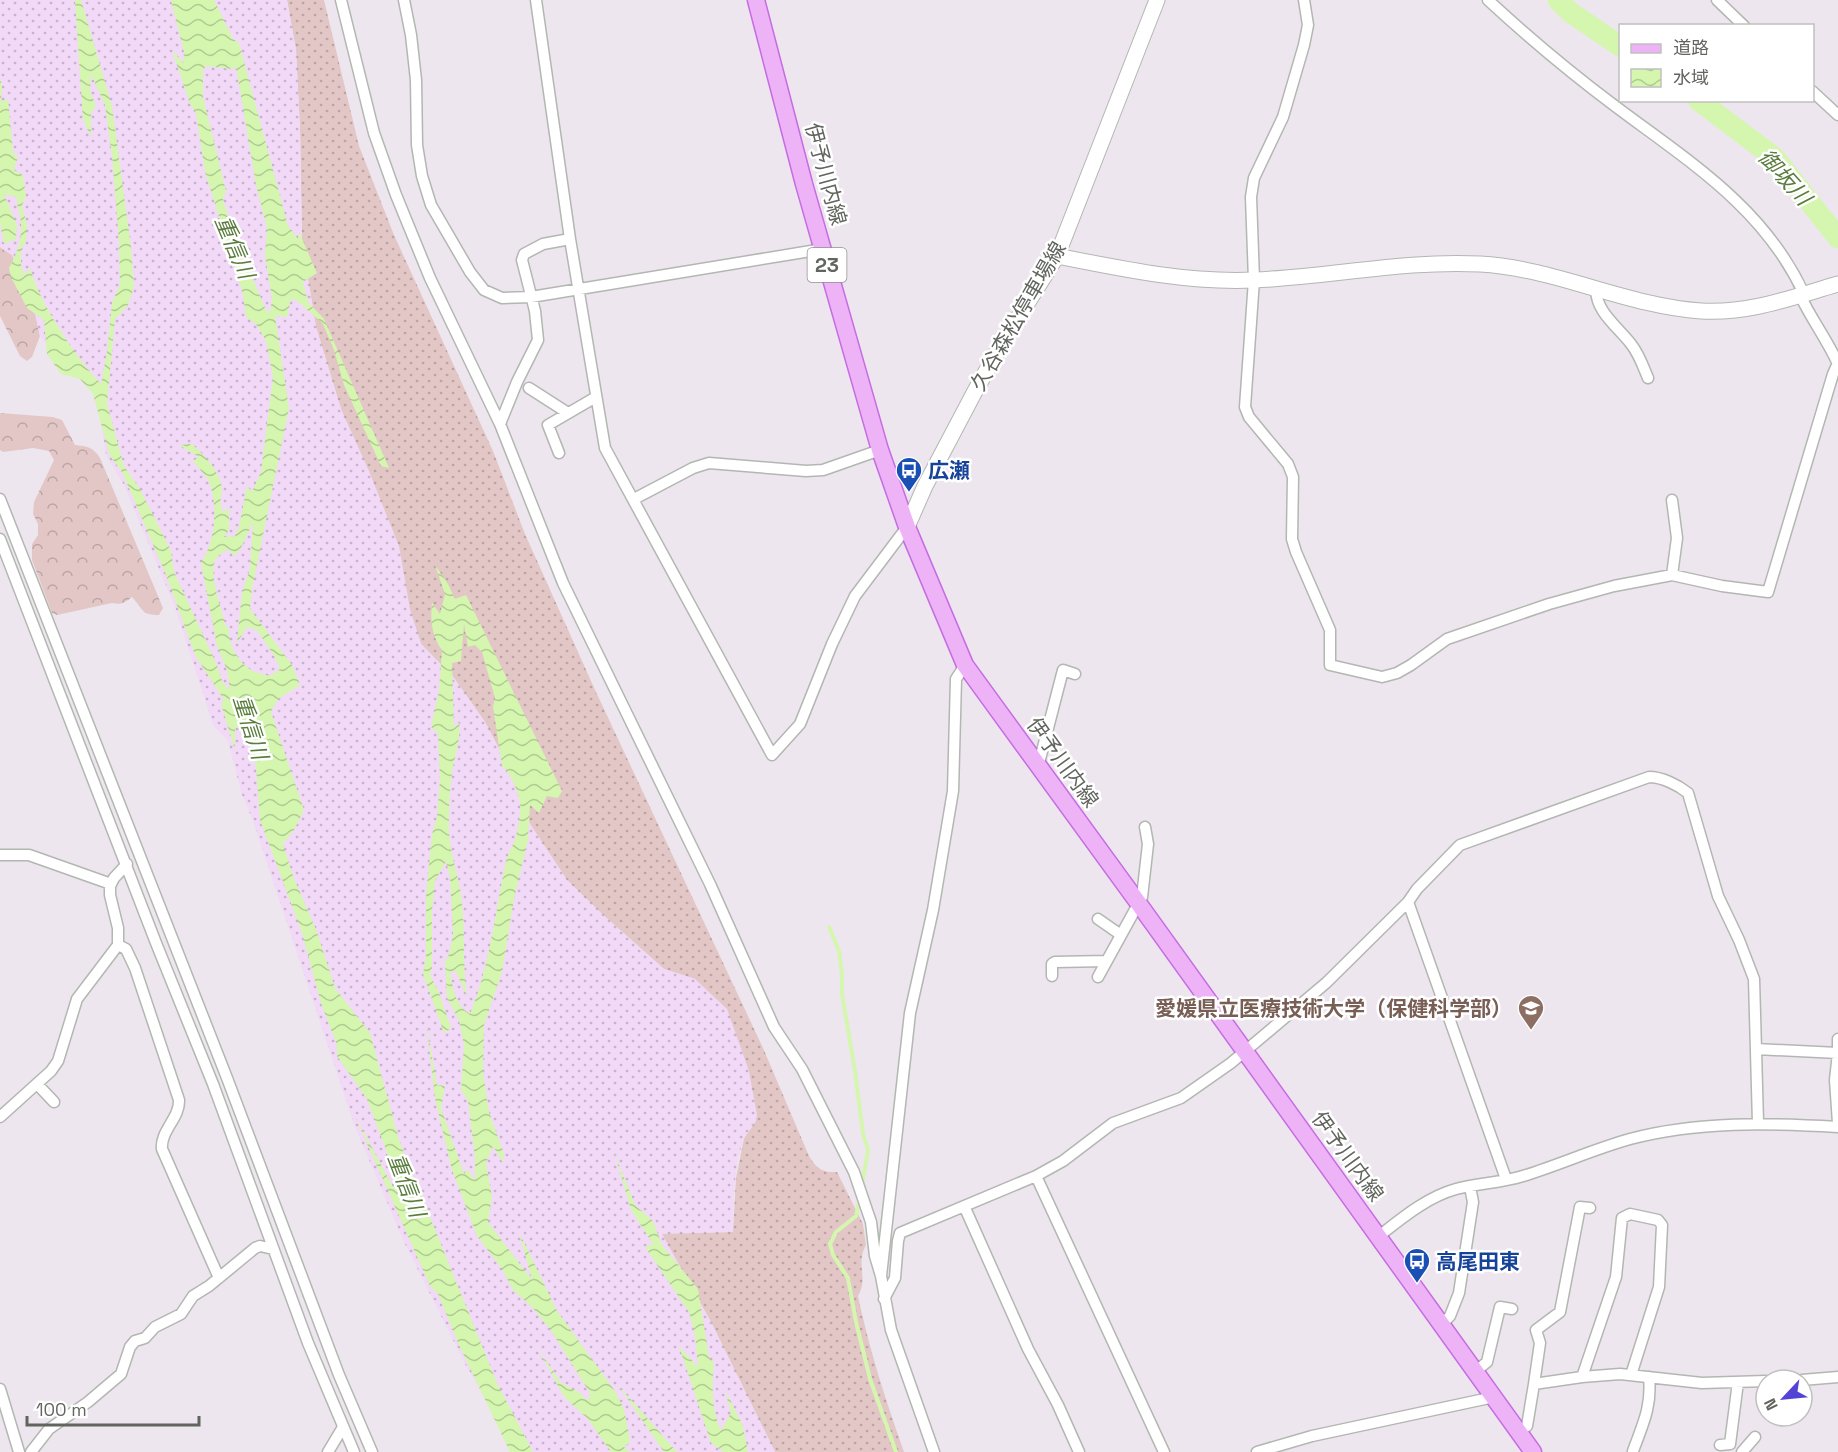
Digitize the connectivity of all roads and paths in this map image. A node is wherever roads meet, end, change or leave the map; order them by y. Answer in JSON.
{"nodes":[{"id":1,"x":341,"y":0,"type":"edge"},
{"id":2,"x":404,"y":0,"type":"edge"},
{"id":3,"x":536,"y":0,"type":"edge"},
{"id":4,"x":756,"y":0,"type":"edge"},
{"id":5,"x":1157,"y":0,"type":"edge"},
{"id":6,"x":1304,"y":0,"type":"edge"},
{"id":7,"x":1488,"y":0,"type":"edge"},
{"id":8,"x":1717,"y":0,"type":"edge"},
{"id":9,"x":1742,"y":24,"type":"edge"},
{"id":10,"x":1814,"y":93,"type":"edge"},
{"id":11,"x":1838,"y":115,"type":"edge"},
{"id":12,"x":570,"y":239,"type":"junction"},
{"id":13,"x":823,"y":249,"type":"junction"},
{"id":14,"x":1057,"y":256,"type":"junction"},
{"id":15,"x":1254,"y":280,"type":"junction"},
{"id":16,"x":1838,"y":284,"type":"edge"},
{"id":17,"x":1596,"y":289,"type":"junction"},
{"id":18,"x":579,"y":290,"type":"junction"},
{"id":19,"x":1805,"y":294,"type":"junction"},
{"id":20,"x":531,"y":297,"type":"junction"},
{"id":21,"x":1838,"y":364,"type":"edge"},
{"id":22,"x":1648,"y":378,"type":"dead end"},
{"id":23,"x":529,"y":388,"type":"dead end"},
{"id":24,"x":596,"y":397,"type":"junction"},
{"id":25,"x":568,"y":413,"type":"junction"},
{"id":26,"x":500,"y":424,"type":"junction"},
{"id":27,"x":880,"y":450,"type":"junction"},
{"id":28,"x":559,"y":453,"type":"dead end"},
{"id":29,"x":0,"y":499,"type":"edge"},
{"id":30,"x":634,"y":499,"type":"junction"},
{"id":31,"x":1672,"y":500,"type":"dead end"},
{"id":32,"x":907,"y":527,"type":"junction"},
{"id":33,"x":0,"y":540,"type":"edge"},
{"id":34,"x":1671,"y":575,"type":"junction"},
{"id":35,"x":965,"y":665,"type":"junction"},
{"id":36,"x":1075,"y":674,"type":"dead end"},
{"id":37,"x":1035,"y":762,"type":"junction"},
{"id":38,"x":1145,"y":827,"type":"dead end"},
{"id":39,"x":0,"y":855,"type":"edge"},
{"id":40,"x":127,"y":864,"type":"junction"},
{"id":41,"x":111,"y":884,"type":"junction"},
{"id":42,"x":1408,"y":902,"type":"junction"},
{"id":43,"x":1139,"y":904,"type":"junction"},
{"id":44,"x":1098,"y":919,"type":"dead end"},
{"id":45,"x":1121,"y":935,"type":"junction"},
{"id":46,"x":118,"y":945,"type":"junction"},
{"id":47,"x":1107,"y":961,"type":"junction"},
{"id":48,"x":1052,"y":976,"type":"dead end"},
{"id":49,"x":1098,"y":977,"type":"dead end"},
{"id":50,"x":1838,"y":1039,"type":"edge"},
{"id":51,"x":1756,"y":1049,"type":"junction"},
{"id":52,"x":1244,"y":1051,"type":"junction"},
{"id":53,"x":1838,"y":1053,"type":"edge"},
{"id":54,"x":37,"y":1084,"type":"junction"},
{"id":55,"x":54,"y":1102,"type":"dead end"},
{"id":56,"x":1838,"y":1116,"type":"edge"},
{"id":57,"x":0,"y":1117,"type":"edge"},
{"id":58,"x":1758,"y":1123,"type":"junction"},
{"id":59,"x":1838,"y":1125,"type":"edge"},
{"id":60,"x":1036,"y":1176,"type":"junction"},
{"id":61,"x":1506,"y":1179,"type":"junction"},
{"id":62,"x":1470,"y":1186,"type":"junction"},
{"id":63,"x":965,"y":1208,"type":"junction"},
{"id":64,"x":1590,"y":1208,"type":"dead end"},
{"id":65,"x":1379,"y":1236,"type":"junction"},
{"id":66,"x":273,"y":1249,"type":"junction"},
{"id":67,"x":881,"y":1276,"type":"junction"},
{"id":68,"x":219,"y":1278,"type":"junction"},
{"id":69,"x":884,"y":1299,"type":"junction"},
{"id":70,"x":1512,"y":1310,"type":"dead end"},
{"id":71,"x":1442,"y":1324,"type":"junction"},
{"id":72,"x":1476,"y":1371,"type":"junction"},
{"id":73,"x":1631,"y":1375,"type":"junction"},
{"id":74,"x":1582,"y":1377,"type":"junction"},
{"id":75,"x":1649,"y":1377,"type":"junction"},
{"id":76,"x":1838,"y":1377,"type":"edge"},
{"id":77,"x":1814,"y":1379,"type":"edge"},
{"id":78,"x":1738,"y":1382,"type":"junction"},
{"id":79,"x":1754,"y":1382,"type":"edge"},
{"id":80,"x":1534,"y":1384,"type":"junction"},
{"id":81,"x":0,"y":1389,"type":"edge"},
{"id":82,"x":1494,"y":1397,"type":"junction"},
{"id":83,"x":343,"y":1426,"type":"junction"},
{"id":84,"x":1519,"y":1432,"type":"junction"},
{"id":85,"x":1755,"y":1437,"type":"dead end"},
{"id":86,"x":1633,"y":1451,"type":"edge"},
{"id":87,"x":19,"y":1452,"type":"edge"},
{"id":88,"x":30,"y":1452,"type":"edge"},
{"id":89,"x":328,"y":1452,"type":"edge"},
{"id":90,"x":354,"y":1452,"type":"edge"},
{"id":91,"x":372,"y":1452,"type":"edge"},
{"id":92,"x":934,"y":1452,"type":"edge"},
{"id":93,"x":1079,"y":1452,"type":"edge"},
{"id":94,"x":1164,"y":1452,"type":"edge"},
{"id":95,"x":1257,"y":1452,"type":"edge"},
{"id":96,"x":1533,"y":1452,"type":"edge"},
{"id":97,"x":1742,"y":1452,"type":"edge"}],
"edges":[{"from":1,"to":26,"type":"street"},
{"from":2,"to":20,"type":"street"},
{"from":3,"to":12,"type":"street"},
{"from":4,"to":13,"type":"main road","name":"伊予川内線","number":"23"},
{"from":5,"to":14,"type":"street","name":"久谷森松停車場線"},
{"from":6,"to":15,"type":"street"},
{"from":7,"to":19,"type":"street"},
{"from":8,"to":9,"type":"street"},
{"from":10,"to":11,"type":"street"},
{"from":12,"to":18,"type":"street"},
{"from":12,"to":20,"type":"street"},
{"from":13,"to":18,"type":"street"},
{"from":13,"to":27,"type":"main road","name":"伊予川内線","number":"23"},
{"from":14,"to":15,"type":"street"},
{"from":14,"to":32,"type":"street","name":"久谷森松停車場線"},
{"from":15,"to":17,"type":"street"},
{"from":15,"to":34,"type":"street"},
{"from":16,"to":19,"type":"street"},
{"from":17,"to":19,"type":"street"},
{"from":17,"to":22,"type":"street"},
{"from":18,"to":20,"type":"street"},
{"from":18,"to":24,"type":"street"},
{"from":19,"to":21,"type":"street"},
{"from":20,"to":26,"type":"street"},
{"from":21,"to":34,"type":"street"},
{"from":23,"to":25,"type":"street"},
{"from":24,"to":25,"type":"street"},
{"from":24,"to":30,"type":"street"},
{"from":25,"to":28,"type":"street"},
{"from":26,"to":67,"type":"street"},
{"from":27,"to":30,"type":"street"},
{"from":27,"to":32,"type":"main road","name":"伊予川内線","number":"23"},
{"from":29,"to":91,"type":"street"},
{"from":30,"to":32,"type":"street"},
{"from":31,"to":34,"type":"street"},
{"from":32,"to":35,"type":"main road","name":"伊予川内線","number":"23"},
{"from":33,"to":40,"type":"street"},
{"from":35,"to":37,"type":"main road","name":"伊予川内線","number":"23"},
{"from":35,"to":67,"type":"street"},
{"from":36,"to":37,"type":"street"},
{"from":37,"to":43,"type":"main road","name":"伊予川内線","number":"23"},
{"from":38,"to":43,"type":"street"},
{"from":39,"to":41,"type":"street"},
{"from":40,"to":41,"type":"street"},
{"from":40,"to":66,"type":"street"},
{"from":41,"to":46,"type":"street"},
{"from":42,"to":51,"type":"street"},
{"from":42,"to":52,"type":"street"},
{"from":42,"to":61,"type":"street"},
{"from":43,"to":45,"type":"street"},
{"from":43,"to":52,"type":"main road","name":"伊予川内線","number":"23"},
{"from":44,"to":45,"type":"street"},
{"from":45,"to":47,"type":"street"},
{"from":46,"to":54,"type":"street"},
{"from":46,"to":68,"type":"street"},
{"from":47,"to":48,"type":"street"},
{"from":47,"to":49,"type":"street"},
{"from":50,"to":53,"type":"street"},
{"from":51,"to":53,"type":"street"},
{"from":51,"to":58,"type":"street"},
{"from":52,"to":60,"type":"street"},
{"from":52,"to":65,"type":"main road","name":"伊予川内線","number":"23"},
{"from":53,"to":56,"type":"street"},
{"from":54,"to":55,"type":"street"},
{"from":54,"to":57,"type":"street"},
{"from":56,"to":59,"type":"street"},
{"from":58,"to":59,"type":"street"},
{"from":58,"to":61,"type":"street"},
{"from":60,"to":63,"type":"street"},
{"from":60,"to":94,"type":"street"},
{"from":61,"to":62,"type":"street"},
{"from":62,"to":65,"type":"street"},
{"from":62,"to":71,"type":"street"},
{"from":63,"to":69,"type":"street"},
{"from":63,"to":93,"type":"street"},
{"from":64,"to":80,"type":"street"},
{"from":65,"to":71,"type":"main road","name":"伊予川内線","number":"23"},
{"from":66,"to":68,"type":"street"},
{"from":66,"to":83,"type":"street"},
{"from":67,"to":69,"type":"street"},
{"from":68,"to":88,"type":"street"},
{"from":69,"to":92,"type":"street"},
{"from":70,"to":72,"type":"street"},
{"from":71,"to":72,"type":"main road","name":"伊予川内線","number":"23"},
{"from":72,"to":82,"type":"main road","name":"伊予川内線","number":"23"},
{"from":73,"to":74,"type":"street"},
{"from":73,"to":74,"type":"street"},
{"from":73,"to":75,"type":"street"},
{"from":74,"to":80,"type":"street"},
{"from":75,"to":78,"type":"street"},
{"from":75,"to":86,"type":"street"},
{"from":76,"to":77,"type":"street"},
{"from":78,"to":79,"type":"street"},
{"from":78,"to":97,"type":"street"},
{"from":80,"to":84,"type":"street"},
{"from":81,"to":87,"type":"street"},
{"from":82,"to":84,"type":"main road","name":"伊予川内線","number":"23"},
{"from":82,"to":95,"type":"street"},
{"from":83,"to":89,"type":"street"},
{"from":83,"to":90,"type":"street"},
{"from":84,"to":96,"type":"main road","name":"伊予川内線","number":"23"},
{"from":85,"to":97,"type":"street"}]}
